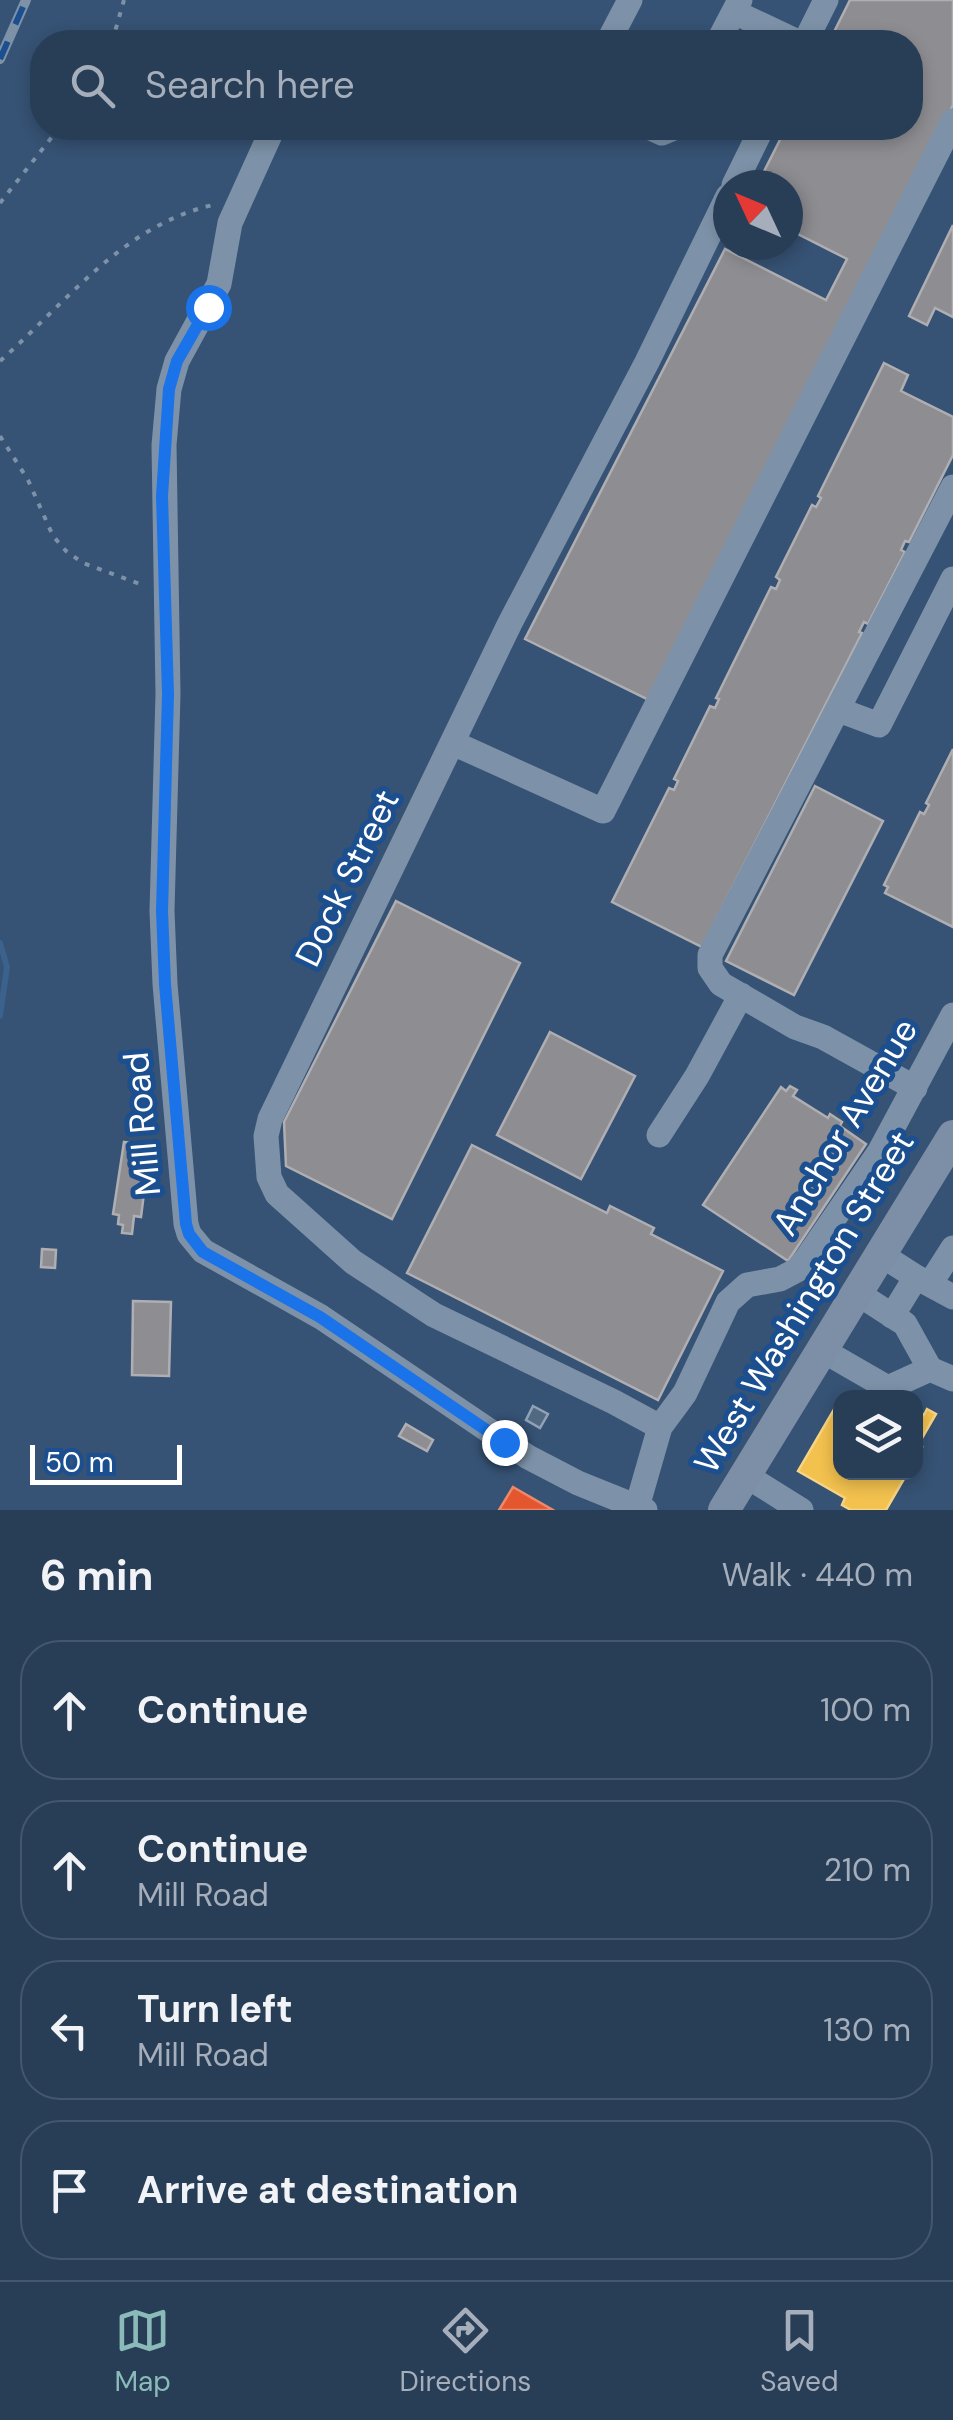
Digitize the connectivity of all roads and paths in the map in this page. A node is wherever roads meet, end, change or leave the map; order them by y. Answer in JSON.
{"nodes":[{"id":1,"x":124,"y":0,"type":"edge"},
{"id":2,"x":630,"y":0,"type":"edge"},
{"id":3,"x":826,"y":0,"type":"edge"},
{"id":4,"x":737,"y":6,"type":"edge"},
{"id":5,"x":115,"y":30,"type":"edge"},
{"id":6,"x":614,"y":30,"type":"edge"},
{"id":7,"x":724,"y":30,"type":"edge"},
{"id":8,"x":780,"y":30,"type":"edge"},
{"id":9,"x":808,"y":30,"type":"edge"},
{"id":10,"x":953,"y":120,"type":"edge"},
{"id":11,"x":50,"y":140,"type":"edge"},
{"id":12,"x":266,"y":140,"type":"edge"},
{"id":13,"x":750,"y":140,"type":"edge"},
{"id":14,"x":739,"y":170,"type":"edge"},
{"id":15,"x":0,"y":203,"type":"edge"},
{"id":16,"x":237,"y":203,"type":"junction"},
{"id":17,"x":713,"y":226,"type":"edge"},
{"id":18,"x":0,"y":361,"type":"edge"},
{"id":19,"x":0,"y":436,"type":"edge"},
{"id":20,"x":953,"y":487,"type":"edge"},
{"id":21,"x":953,"y":579,"type":"edge"},
{"id":22,"x":166,"y":592,"type":"junction"},
{"id":23,"x":839,"y":710,"type":"junction"},
{"id":24,"x":453,"y":743,"type":"junction"},
{"id":25,"x":742,"y":994,"type":"junction"},
{"id":26,"x":953,"y":1015,"type":"edge"},
{"id":27,"x":916,"y":1088,"type":"junction"},
{"id":28,"x":658,"y":1135,"type":"dead end"},
{"id":29,"x":953,"y":1136,"type":"edge"},
{"id":30,"x":943,"y":1173,"type":"edge"},
{"id":31,"x":953,"y":1248,"type":"edge"},
{"id":32,"x":880,"y":1254,"type":"junction"},
{"id":33,"x":923,"y":1281,"type":"junction"},
{"id":34,"x":857,"y":1293,"type":"junction"},
{"id":35,"x":953,"y":1297,"type":"edge"},
{"id":36,"x":892,"y":1316,"type":"junction"},
{"id":37,"x":822,"y":1350,"type":"junction"},
{"id":38,"x":942,"y":1374,"type":"edge"},
{"id":39,"x":660,"y":1428,"type":"junction"},
{"id":40,"x":746,"y":1474,"type":"junction"},
{"id":41,"x":641,"y":1508,"type":"edge"},
{"id":42,"x":724,"y":1510,"type":"edge"},
{"id":43,"x":800,"y":1510,"type":"edge"}],
"edges":[{"from":1,"to":5,"type":"path"},
{"from":2,"to":6,"type":"street"},
{"from":3,"to":9,"type":"street"},
{"from":4,"to":7,"type":"street"},
{"from":4,"to":8,"type":"street"},
{"from":10,"to":24,"type":"street"},
{"from":11,"to":15,"type":"path"},
{"from":12,"to":16,"type":"street"},
{"from":13,"to":14,"type":"street"},
{"from":16,"to":18,"type":"path"},
{"from":16,"to":22,"type":"street"},
{"from":17,"to":24,"type":"street","name":"Dock Street"},
{"from":19,"to":22,"type":"path"},
{"from":20,"to":23,"type":"street"},
{"from":21,"to":23,"type":"street"},
{"from":22,"to":41,"type":"street","name":"Mill Road"},
{"from":23,"to":25,"type":"street"},
{"from":24,"to":39,"type":"street","name":"Dock Street"},
{"from":25,"to":27,"type":"street"},
{"from":25,"to":28,"type":"street"},
{"from":26,"to":27,"type":"street","name":"Anchor Avenue"},
{"from":27,"to":39,"type":"street","name":"Anchor Avenue"},
{"from":29,"to":30,"type":"main road","name":"West Washington Street"},
{"from":30,"to":32,"type":"main road","name":"West Washington Street"},
{"from":31,"to":33,"type":"street"},
{"from":32,"to":33,"type":"street"},
{"from":32,"to":34,"type":"main road","name":"West Washington Street"},
{"from":33,"to":35,"type":"street"},
{"from":33,"to":36,"type":"street"},
{"from":34,"to":36,"type":"street"},
{"from":34,"to":37,"type":"main road","name":"West Washington Street"},
{"from":36,"to":38,"type":"street"},
{"from":37,"to":38,"type":"street"},
{"from":37,"to":40,"type":"main road","name":"West Washington Street"},
{"from":39,"to":41,"type":"street","name":"Anchor Avenue"},
{"from":40,"to":42,"type":"main road","name":"West Washington Street"},
{"from":40,"to":43,"type":"street"}]}
